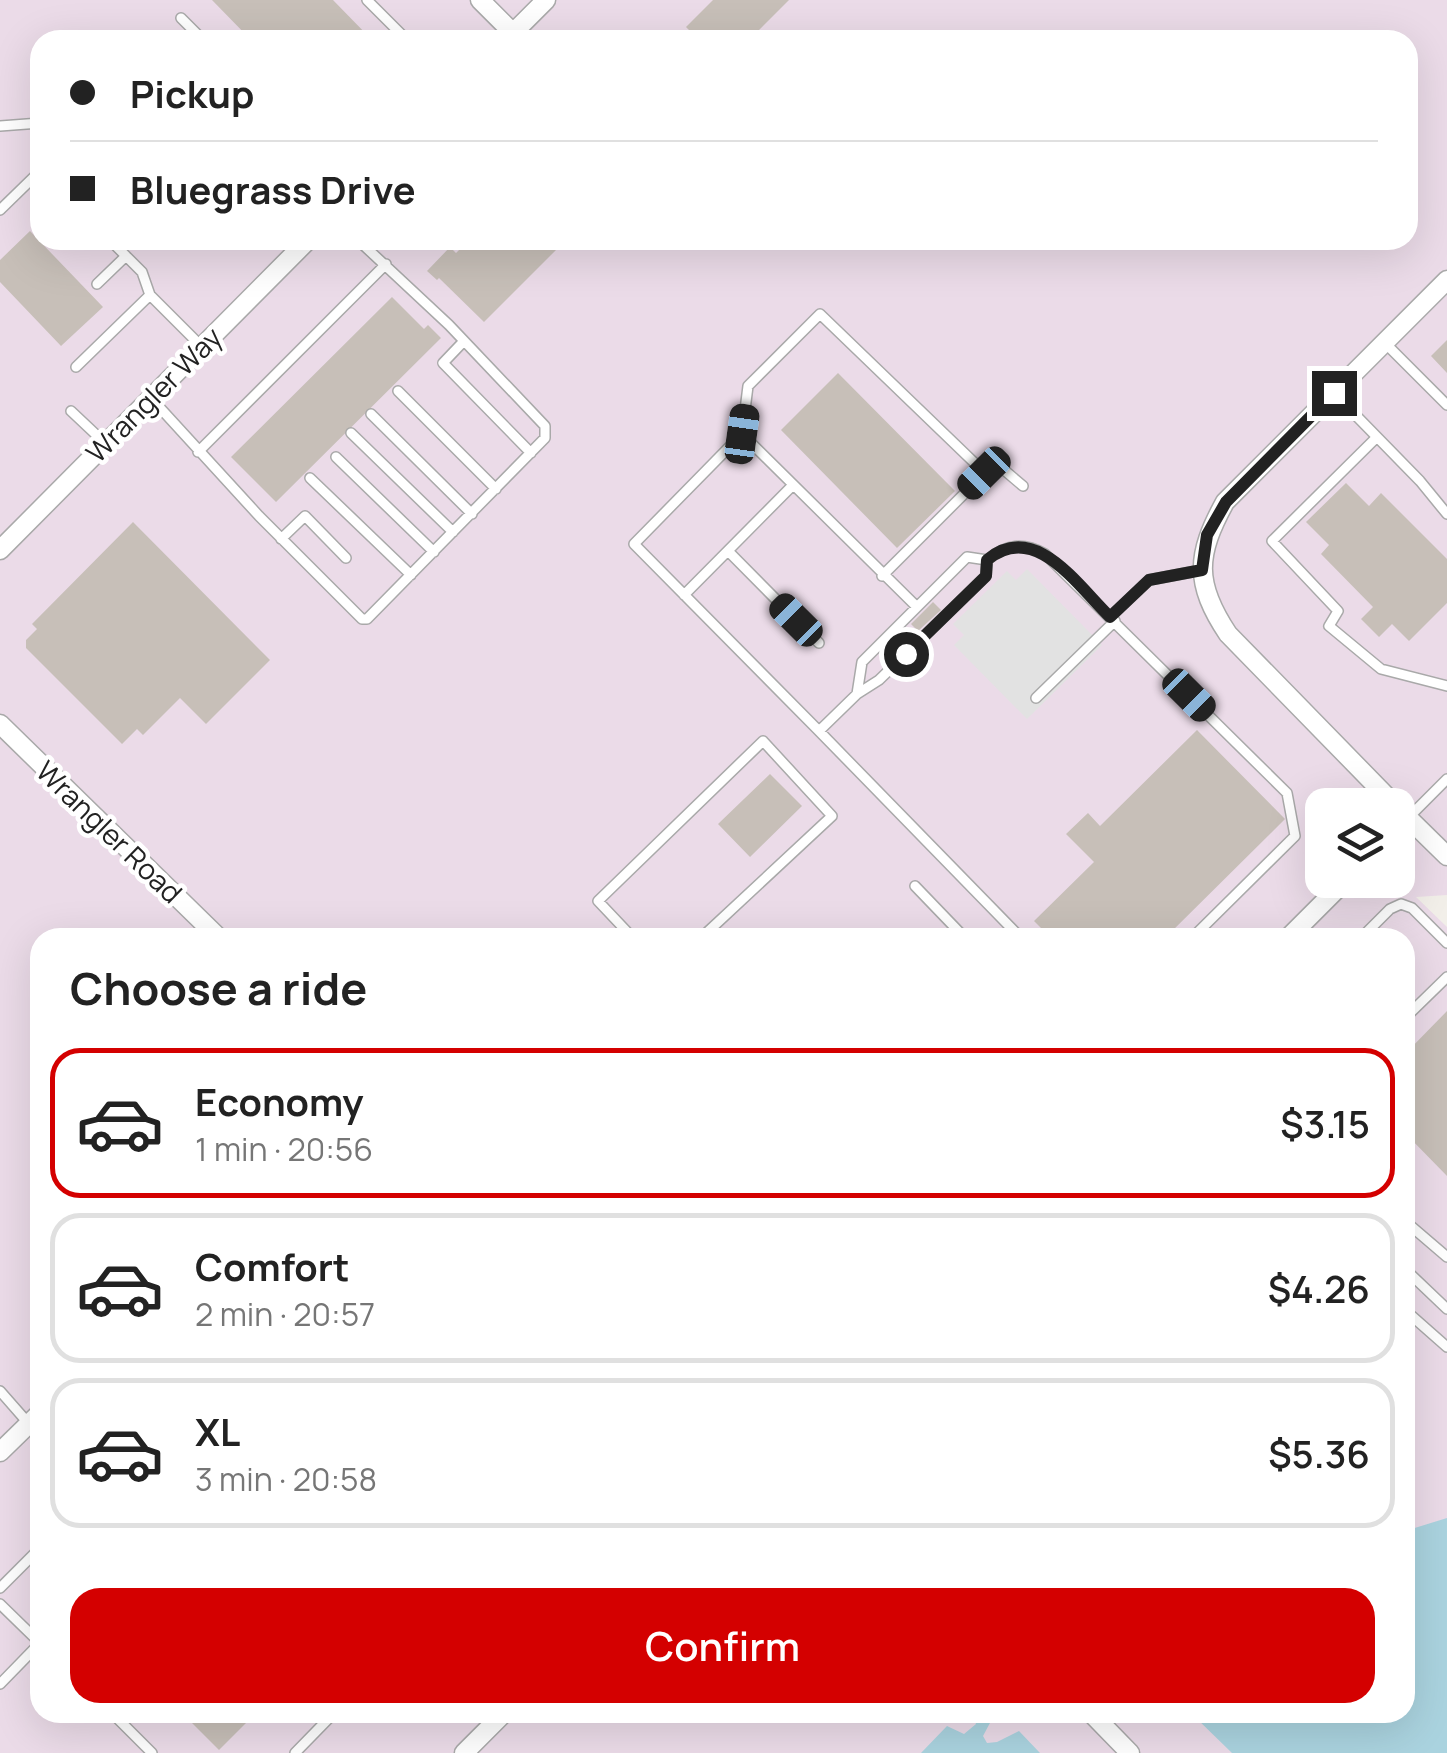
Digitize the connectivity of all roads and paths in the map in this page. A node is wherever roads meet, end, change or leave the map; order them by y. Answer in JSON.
{"nodes":[{"id":1,"x":367,"y":0,"type":"edge"},
{"id":2,"x":480,"y":0,"type":"edge"},
{"id":3,"x":546,"y":0,"type":"edge"},
{"id":4,"x":181,"y":18,"type":"dead end"},
{"id":5,"x":192,"y":30,"type":"edge"},
{"id":6,"x":397,"y":30,"type":"edge"},
{"id":7,"x":505,"y":30,"type":"edge"},
{"id":8,"x":516,"y":30,"type":"edge"},
{"id":9,"x":30,"y":124,"type":"edge"},
{"id":10,"x":0,"y":126,"type":"edge"},
{"id":11,"x":30,"y":182,"type":"edge"},
{"id":12,"x":0,"y":210,"type":"edge"},
{"id":13,"x":120,"y":250,"type":"edge"},
{"id":14,"x":298,"y":250,"type":"edge"},
{"id":15,"x":370,"y":250,"type":"edge"},
{"id":16,"x":126,"y":256,"type":"junction"},
{"id":17,"x":386,"y":264,"type":"junction"},
{"id":18,"x":1447,"y":280,"type":"edge"},
{"id":19,"x":97,"y":284,"type":"dead end"},
{"id":20,"x":150,"y":295,"type":"junction"},
{"id":21,"x":464,"y":340,"type":"junction"},
{"id":22,"x":1385,"y":343,"type":"junction"},
{"id":23,"x":202,"y":347,"type":"junction"},
{"id":24,"x":76,"y":367,"type":"dead end"},
{"id":25,"x":398,"y":392,"type":"dead end"},
{"id":26,"x":1334,"y":393,"type":"junction"},
{"id":27,"x":151,"y":398,"type":"junction"},
{"id":28,"x":1447,"y":404,"type":"edge"},
{"id":29,"x":71,"y":410,"type":"dead end"},
{"id":30,"x":371,"y":414,"type":"dead end"},
{"id":31,"x":352,"y":433,"type":"dead end"},
{"id":32,"x":742,"y":434,"type":"junction"},
{"id":33,"x":1377,"y":437,"type":"junction"},
{"id":34,"x":106,"y":444,"type":"junction"},
{"id":35,"x":198,"y":452,"type":"junction"},
{"id":36,"x":531,"y":453,"type":"junction"},
{"id":37,"x":336,"y":457,"type":"dead end"},
{"id":38,"x":984,"y":473,"type":"junction"},
{"id":39,"x":310,"y":478,"type":"dead end"},
{"id":40,"x":792,"y":485,"type":"junction"},
{"id":41,"x":1023,"y":486,"type":"dead end"},
{"id":42,"x":496,"y":489,"type":"junction"},
{"id":43,"x":472,"y":514,"type":"junction"},
{"id":44,"x":1447,"y":514,"type":"edge"},
{"id":45,"x":453,"y":532,"type":"junction"},
{"id":46,"x":281,"y":539,"type":"junction"},
{"id":47,"x":0,"y":550,"type":"edge"},
{"id":48,"x":434,"y":552,"type":"junction"},
{"id":49,"x":728,"y":552,"type":"junction"},
{"id":50,"x":346,"y":558,"type":"dead end"},
{"id":51,"x":987,"y":560,"type":"junction"},
{"id":52,"x":1202,"y":570,"type":"junction"},
{"id":53,"x":411,"y":574,"type":"junction"},
{"id":54,"x":882,"y":576,"type":"junction"},
{"id":55,"x":684,"y":595,"type":"junction"},
{"id":56,"x":917,"y":608,"type":"junction"},
{"id":57,"x":1112,"y":619,"type":"junction"},
{"id":58,"x":819,"y":643,"type":"dead end"},
{"id":59,"x":1447,"y":686,"type":"edge"},
{"id":60,"x":857,"y":694,"type":"junction"},
{"id":61,"x":1036,"y":698,"type":"dead end"},
{"id":62,"x":0,"y":724,"type":"edge"},
{"id":63,"x":819,"y":731,"type":"junction"},
{"id":64,"x":1447,"y":779,"type":"edge"},
{"id":65,"x":1373,"y":788,"type":"edge"},
{"id":66,"x":1415,"y":803,"type":"edge"},
{"id":67,"x":1415,"y":829,"type":"edge"},
{"id":68,"x":1447,"y":856,"type":"edge"},
{"id":69,"x":914,"y":886,"type":"dead end"},
{"id":70,"x":1328,"y":898,"type":"edge"},
{"id":71,"x":210,"y":928,"type":"edge"},
{"id":72,"x":624,"y":928,"type":"edge"},
{"id":73,"x":712,"y":928,"type":"edge"},
{"id":74,"x":955,"y":928,"type":"edge"},
{"id":75,"x":1011,"y":928,"type":"edge"},
{"id":76,"x":1202,"y":928,"type":"edge"},
{"id":77,"x":1298,"y":928,"type":"edge"},
{"id":78,"x":1371,"y":928,"type":"edge"},
{"id":79,"x":1447,"y":943,"type":"edge"},
{"id":80,"x":1447,"y":977,"type":"edge"},
{"id":81,"x":1415,"y":1008,"type":"edge"},
{"id":82,"x":1415,"y":1230,"type":"edge"},
{"id":83,"x":1447,"y":1258,"type":"edge"},
{"id":84,"x":1415,"y":1279,"type":"edge"},
{"id":85,"x":1447,"y":1309,"type":"edge"},
{"id":86,"x":1415,"y":1319,"type":"edge"},
{"id":87,"x":1447,"y":1347,"type":"edge"},
{"id":88,"x":0,"y":1391,"type":"edge"},
{"id":89,"x":30,"y":1415,"type":"edge"},
{"id":90,"x":30,"y":1422,"type":"edge"},
{"id":91,"x":0,"y":1452,"type":"edge"},
{"id":92,"x":30,"y":1558,"type":"edge"},
{"id":93,"x":0,"y":1588,"type":"edge"},
{"id":94,"x":0,"y":1604,"type":"edge"},
{"id":95,"x":30,"y":1634,"type":"edge"},
{"id":96,"x":30,"y":1654,"type":"edge"},
{"id":97,"x":0,"y":1684,"type":"edge"},
{"id":98,"x":122,"y":1723,"type":"edge"},
{"id":99,"x":325,"y":1723,"type":"edge"},
{"id":100,"x":494,"y":1723,"type":"edge"},
{"id":101,"x":1101,"y":1723,"type":"edge"},
{"id":102,"x":152,"y":1753,"type":"edge"},
{"id":103,"x":296,"y":1753,"type":"edge"},
{"id":104,"x":464,"y":1753,"type":"edge"},
{"id":105,"x":1130,"y":1753,"type":"edge"}],
"edges":[{"from":1,"to":6,"type":"lane"},
{"from":2,"to":7,"type":"street"},
{"from":3,"to":8,"type":"street"},
{"from":4,"to":5,"type":"lane"},
{"from":9,"to":10,"type":"lane"},
{"from":11,"to":12,"type":"lane"},
{"from":13,"to":16,"type":"lane"},
{"from":14,"to":23,"type":"street","name":"Wrangler Way"},
{"from":15,"to":17,"type":"lane"},
{"from":16,"to":19,"type":"lane"},
{"from":16,"to":20,"type":"lane"},
{"from":17,"to":21,"type":"lane"},
{"from":17,"to":35,"type":"lane"},
{"from":18,"to":22,"type":"street"},
{"from":20,"to":23,"type":"lane"},
{"from":20,"to":24,"type":"lane"},
{"from":21,"to":36,"type":"lane"},
{"from":21,"to":36,"type":"lane"},
{"from":22,"to":26,"type":"street"},
{"from":22,"to":28,"type":"lane"},
{"from":23,"to":27,"type":"street","name":"Wrangler Way"},
{"from":25,"to":42,"type":"lane"},
{"from":26,"to":33,"type":"lane"},
{"from":26,"to":52,"type":"street"},
{"from":27,"to":34,"type":"street","name":"Wrangler Way"},
{"from":27,"to":35,"type":"lane"},
{"from":29,"to":34,"type":"lane"},
{"from":30,"to":43,"type":"lane"},
{"from":31,"to":45,"type":"lane"},
{"from":32,"to":38,"type":"lane"},
{"from":32,"to":40,"type":"lane"},
{"from":32,"to":55,"type":"lane"},
{"from":33,"to":44,"type":"lane"},
{"from":33,"to":59,"type":"lane"},
{"from":34,"to":47,"type":"street","name":"Wrangler Way"},
{"from":35,"to":46,"type":"lane"},
{"from":36,"to":42,"type":"lane"},
{"from":37,"to":48,"type":"lane"},
{"from":38,"to":41,"type":"lane"},
{"from":38,"to":54,"type":"lane"},
{"from":39,"to":53,"type":"lane"},
{"from":40,"to":49,"type":"lane"},
{"from":40,"to":54,"type":"lane"},
{"from":42,"to":43,"type":"lane"},
{"from":43,"to":45,"type":"lane"},
{"from":45,"to":48,"type":"lane"},
{"from":46,"to":50,"type":"lane"},
{"from":46,"to":53,"type":"lane"},
{"from":48,"to":53,"type":"lane"},
{"from":49,"to":55,"type":"lane"},
{"from":49,"to":58,"type":"lane"},
{"from":51,"to":56,"type":"lane"},
{"from":51,"to":57,"type":"lane"},
{"from":51,"to":60,"type":"lane"},
{"from":52,"to":57,"type":"lane"},
{"from":52,"to":65,"type":"street"},
{"from":54,"to":56,"type":"lane"},
{"from":55,"to":63,"type":"lane"},
{"from":56,"to":60,"type":"lane"},
{"from":57,"to":61,"type":"lane"},
{"from":57,"to":76,"type":"lane"},
{"from":60,"to":63,"type":"lane"},
{"from":62,"to":71,"type":"street","name":"Wrangler Road"},
{"from":63,"to":75,"type":"lane"},
{"from":64,"to":66,"type":"lane"},
{"from":67,"to":68,"type":"street"},
{"from":69,"to":74,"type":"lane"},
{"from":70,"to":77,"type":"street"},
{"from":72,"to":73,"type":"lane"},
{"from":78,"to":79,"type":"lane"},
{"from":80,"to":81,"type":"lane"},
{"from":82,"to":83,"type":"lane"},
{"from":84,"to":85,"type":"lane"},
{"from":86,"to":87,"type":"lane"},
{"from":88,"to":89,"type":"lane"},
{"from":90,"to":91,"type":"street"},
{"from":92,"to":93,"type":"lane"},
{"from":94,"to":95,"type":"lane"},
{"from":96,"to":97,"type":"lane"},
{"from":98,"to":102,"type":"lane"},
{"from":99,"to":103,"type":"lane"},
{"from":100,"to":104,"type":"street"},
{"from":101,"to":105,"type":"street"}]}
